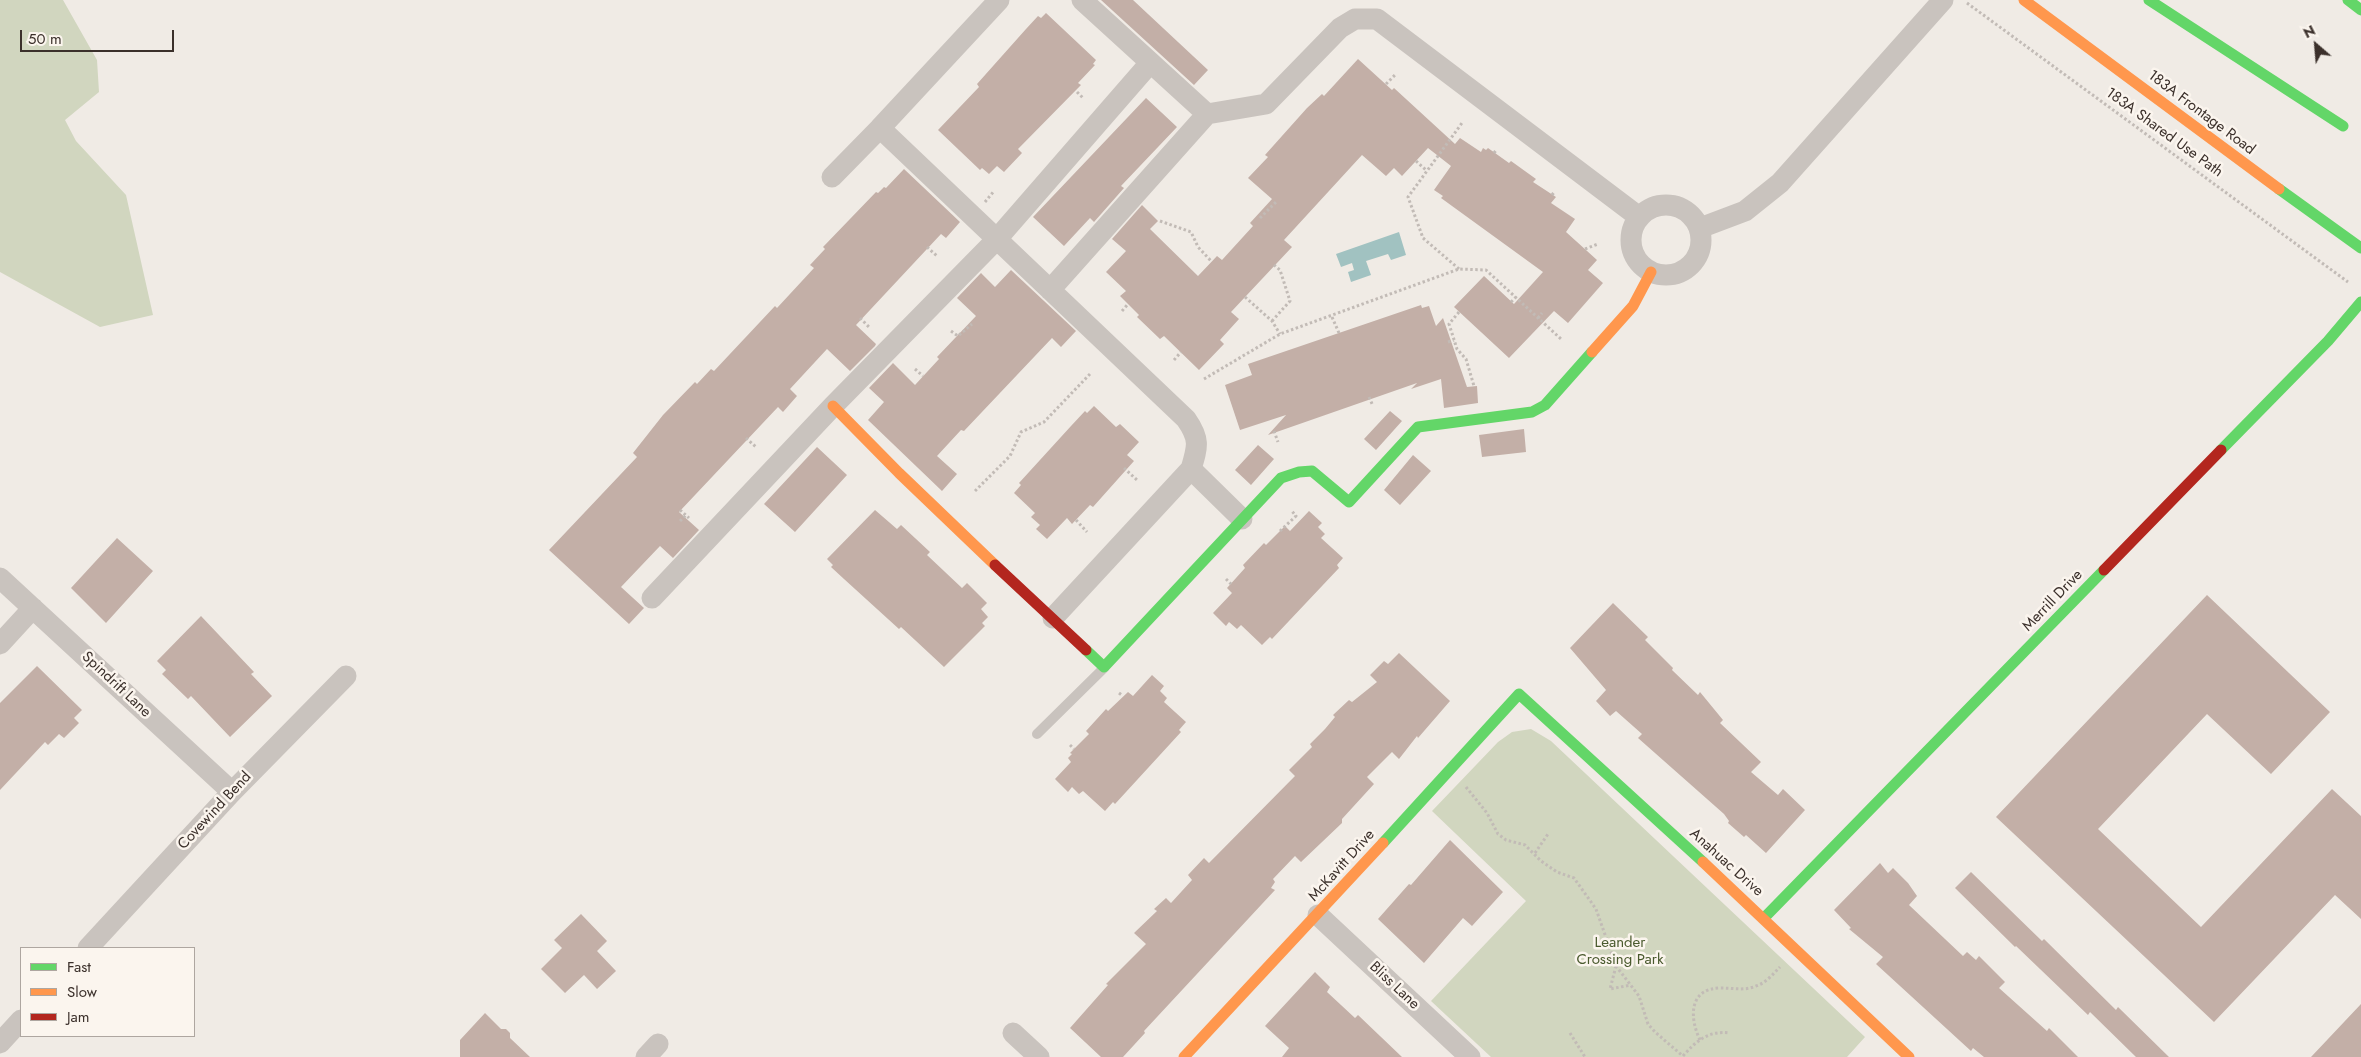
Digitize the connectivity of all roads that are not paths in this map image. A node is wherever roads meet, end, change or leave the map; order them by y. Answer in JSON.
{"nodes":[{"id":1,"x":999,"y":0,"type":"edge"},
{"id":2,"x":1082,"y":0,"type":"edge"},
{"id":3,"x":1943,"y":0,"type":"edge"},
{"id":4,"x":2024,"y":0,"type":"edge"},
{"id":5,"x":2149,"y":0,"type":"edge"},
{"id":6,"x":2348,"y":0,"type":"edge"},
{"id":7,"x":2361,"y":10,"type":"edge"},
{"id":8,"x":2208,"y":24,"type":"dead end"},
{"id":9,"x":1150,"y":63,"type":"junction"},
{"id":10,"x":1207,"y":114,"type":"junction"},
{"id":11,"x":2343,"y":126,"type":"junction"},
{"id":12,"x":880,"y":128,"type":"junction"},
{"id":13,"x":2355,"y":135,"type":"dead end"},
{"id":14,"x":832,"y":177,"type":"dead end"},
{"id":15,"x":1639,"y":217,"type":"junction"},
{"id":16,"x":1700,"y":228,"type":"junction"},
{"id":17,"x":996,"y":240,"type":"junction"},
{"id":18,"x":2361,"y":248,"type":"edge"},
{"id":19,"x":1652,"y":272,"type":"junction"},
{"id":20,"x":1050,"y":290,"type":"junction"},
{"id":21,"x":2361,"y":302,"type":"edge"},
{"id":22,"x":833,"y":406,"type":"junction"},
{"id":23,"x":1191,"y":469,"type":"junction"},
{"id":24,"x":1242,"y":519,"type":"junction"},
{"id":25,"x":0,"y":578,"type":"edge"},
{"id":26,"x":652,"y":598,"type":"dead end"},
{"id":27,"x":33,"y":608,"type":"junction"},
{"id":28,"x":1053,"y":618,"type":"junction"},
{"id":29,"x":0,"y":644,"type":"edge"},
{"id":30,"x":1104,"y":667,"type":"junction"},
{"id":31,"x":346,"y":676,"type":"dead end"},
{"id":32,"x":1519,"y":694,"type":"joint"},
{"id":33,"x":1037,"y":734,"type":"dead end"},
{"id":34,"x":232,"y":792,"type":"junction"},
{"id":35,"x":1318,"y":915,"type":"junction"},
{"id":36,"x":1764,"y":918,"type":"junction"},
{"id":37,"x":89,"y":947,"type":"edge"},
{"id":38,"x":20,"y":1021,"type":"edge"},
{"id":39,"x":1013,"y":1033,"type":"dead end"},
{"id":40,"x":0,"y":1043,"type":"edge"},
{"id":41,"x":1039,"y":1057,"type":"edge"},
{"id":42,"x":1184,"y":1057,"type":"edge"},
{"id":43,"x":1470,"y":1057,"type":"edge"},
{"id":44,"x":1909,"y":1057,"type":"edge"}],
"edges":[{"from":1,"to":12,"type":"street"},
{"from":2,"to":9,"type":"street"},
{"from":3,"to":16,"type":"street"},
{"from":4,"to":18,"type":"main road","name":"183A Frontage Road"},
{"from":5,"to":11,"type":"main road"},
{"from":6,"to":7,"type":"main road"},
{"from":8,"to":11,"type":"main road"},
{"from":9,"to":10,"type":"street"},
{"from":9,"to":17,"type":"street"},
{"from":10,"to":15,"type":"street"},
{"from":10,"to":20,"type":"street"},
{"from":11,"to":13,"type":"main road"},
{"from":12,"to":14,"type":"street"},
{"from":12,"to":17,"type":"street"},
{"from":15,"to":16,"type":"street"},
{"from":15,"to":19,"type":"street"},
{"from":16,"to":19,"type":"street"},
{"from":17,"to":20,"type":"street"},
{"from":17,"to":22,"type":"street"},
{"from":19,"to":24,"type":"main road"},
{"from":20,"to":23,"type":"street"},
{"from":21,"to":36,"type":"main road","name":"Merrill Drive"},
{"from":22,"to":26,"type":"street"},
{"from":22,"to":28,"type":"main road"},
{"from":23,"to":24,"type":"street"},
{"from":23,"to":28,"type":"street"},
{"from":24,"to":30,"type":"main road"},
{"from":25,"to":27,"type":"street","name":"Spindrift Lane"},
{"from":27,"to":29,"type":"street"},
{"from":27,"to":34,"type":"street","name":"Spindrift Lane"},
{"from":28,"to":30,"type":"main road"},
{"from":30,"to":33,"type":"lane"},
{"from":31,"to":34,"type":"street","name":"Covewind Bend"},
{"from":32,"to":35,"type":"main road","name":"McKavitt Drive"},
{"from":32,"to":36,"type":"main road","name":"Anahuac Drive"},
{"from":34,"to":37,"type":"street","name":"Covewind Bend"},
{"from":35,"to":42,"type":"main road","name":"McKavitt Drive"},
{"from":35,"to":43,"type":"street","name":"Bliss Lane"},
{"from":36,"to":44,"type":"main road","name":"Anahuac Drive"},
{"from":38,"to":40,"type":"street"},
{"from":39,"to":41,"type":"street"}]}
